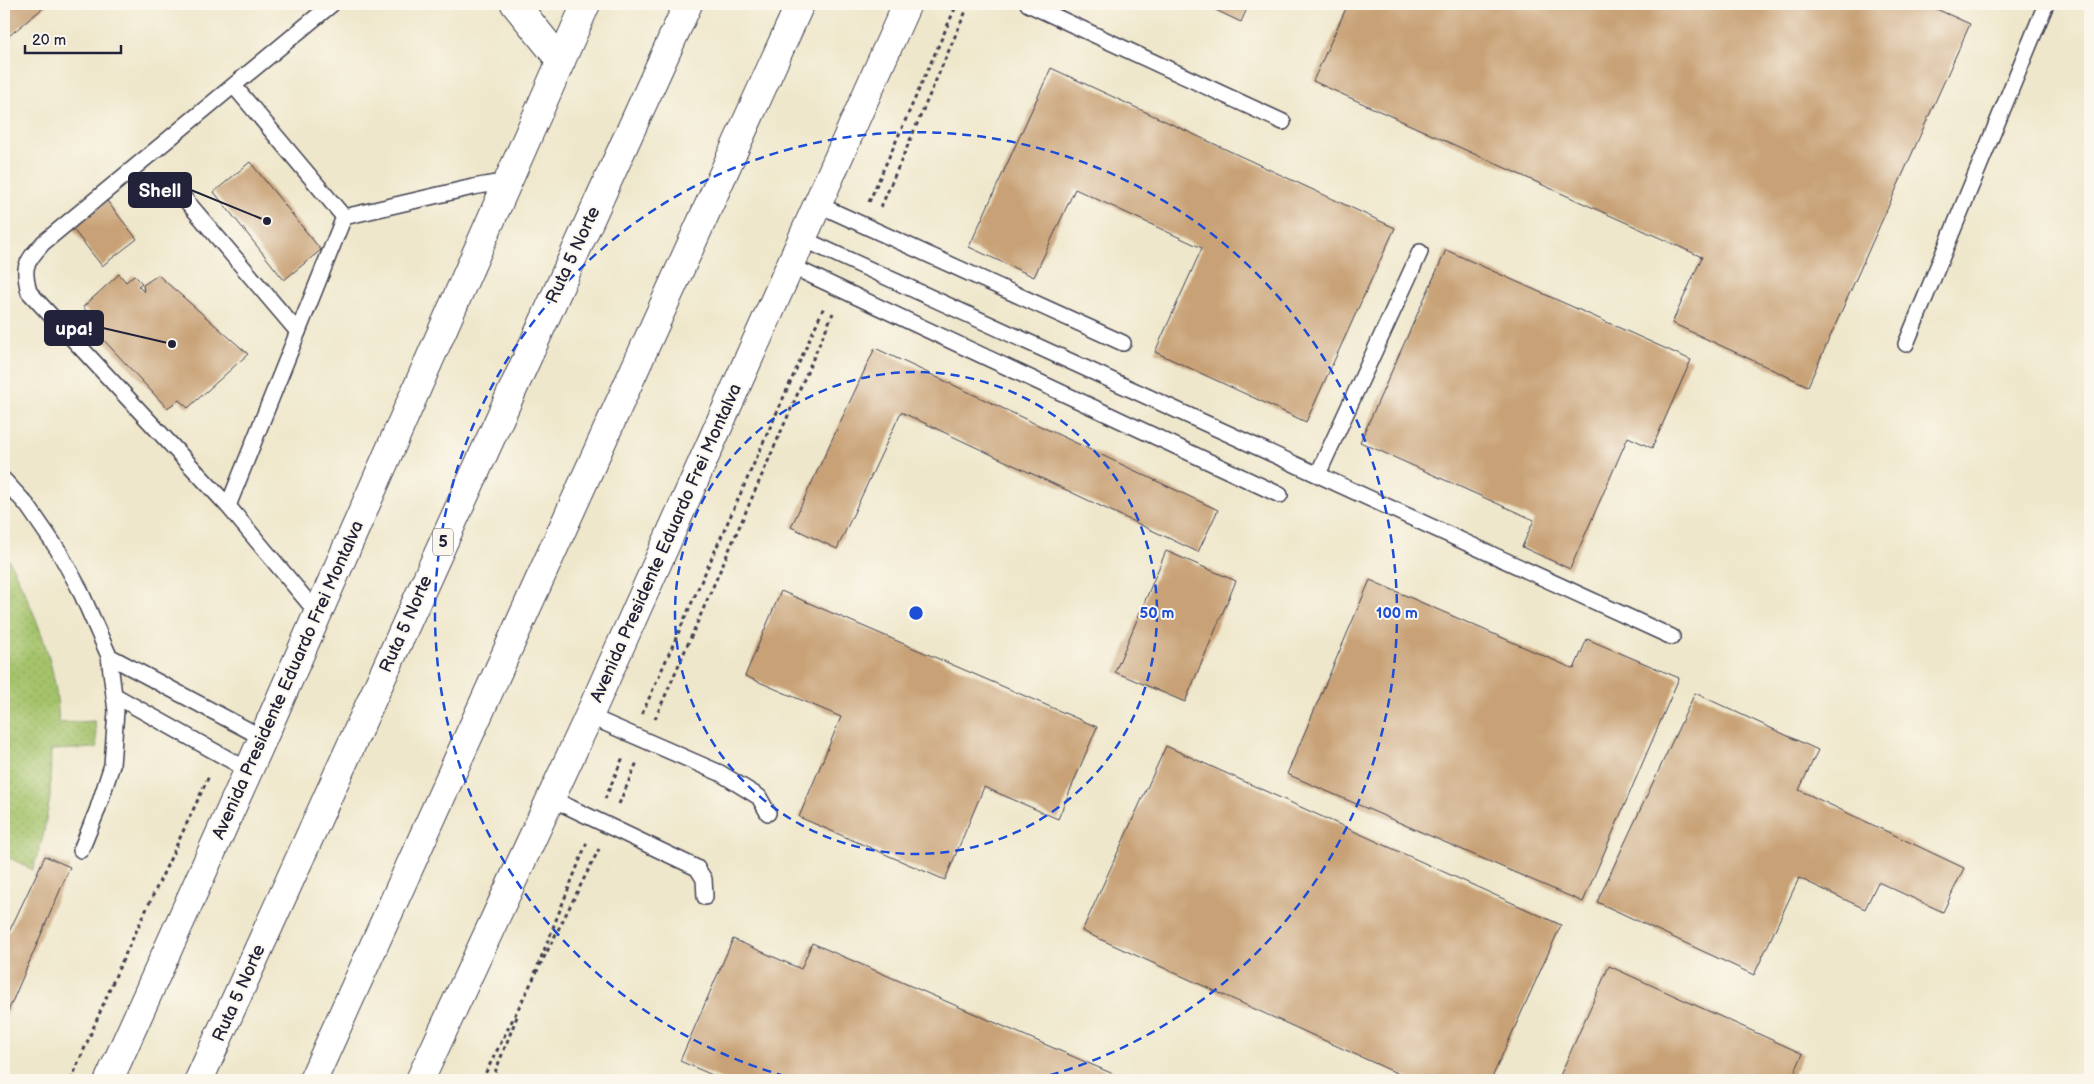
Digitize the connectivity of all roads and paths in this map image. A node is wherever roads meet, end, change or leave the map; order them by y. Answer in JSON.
{"nodes":[{"id":1,"x":332,"y":4,"type":"edge"},
{"id":2,"x":515,"y":4,"type":"edge"},
{"id":3,"x":586,"y":4,"type":"edge"},
{"id":4,"x":688,"y":4,"type":"edge"},
{"id":5,"x":800,"y":4,"type":"edge"},
{"id":6,"x":907,"y":4,"type":"edge"},
{"id":7,"x":957,"y":4,"type":"edge"},
{"id":8,"x":969,"y":4,"type":"edge"},
{"id":9,"x":1028,"y":4,"type":"edge"},
{"id":10,"x":2046,"y":4,"type":"edge"},
{"id":11,"x":561,"y":61,"type":"junction"},
{"id":12,"x":234,"y":86,"type":"junction"},
{"id":13,"x":1283,"y":122,"type":"dead end"},
{"id":14,"x":508,"y":181,"type":"junction"},
{"id":15,"x":184,"y":198,"type":"dead end"},
{"id":16,"x":817,"y":204,"type":"junction"},
{"id":17,"x":344,"y":217,"type":"junction"},
{"id":18,"x":866,"y":226,"type":"junction"},
{"id":19,"x":801,"y":238,"type":"junction"},
{"id":20,"x":1420,"y":252,"type":"dead end"},
{"id":21,"x":789,"y":265,"type":"junction"},
{"id":22,"x":838,"y":288,"type":"junction"},
{"id":23,"x":298,"y":332,"type":"junction"},
{"id":24,"x":1123,"y":343,"type":"dead end"},
{"id":25,"x":1906,"y":344,"type":"dead end"},
{"id":26,"x":1318,"y":474,"type":"junction"},
{"id":27,"x":4,"y":480,"type":"edge"},
{"id":28,"x":1280,"y":495,"type":"dead end"},
{"id":29,"x":228,"y":506,"type":"junction"},
{"id":30,"x":318,"y":614,"type":"junction"},
{"id":31,"x":1672,"y":637,"type":"dead end"},
{"id":32,"x":109,"y":656,"type":"junction"},
{"id":33,"x":114,"y":695,"type":"junction"},
{"id":34,"x":589,"y":716,"type":"junction"},
{"id":35,"x":639,"y":737,"type":"junction"},
{"id":36,"x":263,"y":738,"type":"junction"},
{"id":37,"x":248,"y":770,"type":"junction"},
{"id":38,"x":550,"y":798,"type":"junction"},
{"id":39,"x":768,"y":813,"type":"dead end"},
{"id":40,"x":596,"y":820,"type":"junction"},
{"id":41,"x":610,"y":827,"type":"junction"},
{"id":42,"x":81,"y":850,"type":"dead end"},
{"id":43,"x":705,"y":897,"type":"dead end"},
{"id":44,"x":526,"y":994,"type":"junction"},
{"id":45,"x":108,"y":1080,"type":"edge"},
{"id":46,"x":199,"y":1080,"type":"edge"},
{"id":47,"x":313,"y":1080,"type":"edge"},
{"id":48,"x":420,"y":1080,"type":"edge"},
{"id":49,"x":482,"y":1080,"type":"edge"},
{"id":50,"x":492,"y":1080,"type":"edge"}],
"edges":[{"from":1,"to":12,"type":"lane"},
{"from":2,"to":11,"type":"main road"},
{"from":3,"to":11,"type":"main road","name":"Avenida Presidente Eduardo Frei Montalva"},
{"from":4,"to":46,"type":"main road","name":"Ruta 5 Norte","number":"5"},
{"from":5,"to":47,"type":"main road"},
{"from":6,"to":16,"type":"main road","name":"Avenida Presidente Eduardo Frei Montalva"},
{"from":7,"to":18,"type":"path"},
{"from":8,"to":18,"type":"path"},
{"from":9,"to":13,"type":"lane"},
{"from":10,"to":25,"type":"lane"},
{"from":11,"to":14,"type":"main road","name":"Avenida Presidente Eduardo Frei Montalva"},
{"from":12,"to":17,"type":"lane"},
{"from":12,"to":29,"type":"lane"},
{"from":14,"to":17,"type":"lane"},
{"from":14,"to":30,"type":"main road","name":"Avenida Presidente Eduardo Frei Montalva"},
{"from":15,"to":23,"type":"lane"},
{"from":16,"to":18,"type":"lane"},
{"from":16,"to":19,"type":"main road","name":"Avenida Presidente Eduardo Frei Montalva"},
{"from":17,"to":23,"type":"lane"},
{"from":18,"to":24,"type":"lane"},
{"from":19,"to":21,"type":"main road","name":"Avenida Presidente Eduardo Frei Montalva"},
{"from":19,"to":26,"type":"lane"},
{"from":20,"to":26,"type":"lane"},
{"from":21,"to":22,"type":"lane"},
{"from":21,"to":34,"type":"main road","name":"Avenida Presidente Eduardo Frei Montalva"},
{"from":22,"to":28,"type":"lane"},
{"from":22,"to":35,"type":"path"},
{"from":22,"to":35,"type":"path"},
{"from":23,"to":29,"type":"lane"},
{"from":26,"to":31,"type":"lane"},
{"from":27,"to":32,"type":"lane"},
{"from":29,"to":30,"type":"lane"},
{"from":30,"to":36,"type":"main road","name":"Avenida Presidente Eduardo Frei Montalva"},
{"from":32,"to":33,"type":"lane"},
{"from":32,"to":36,"type":"lane"},
{"from":33,"to":37,"type":"lane"},
{"from":33,"to":42,"type":"lane"},
{"from":34,"to":35,"type":"lane"},
{"from":34,"to":38,"type":"main road","name":"Avenida Presidente Eduardo Frei Montalva"},
{"from":35,"to":39,"type":"lane"},
{"from":35,"to":40,"type":"path"},
{"from":35,"to":41,"type":"path"},
{"from":36,"to":37,"type":"main road","name":"Avenida Presidente Eduardo Frei Montalva"},
{"from":37,"to":45,"type":"main road","name":"Avenida Presidente Eduardo Frei Montalva"},
{"from":38,"to":40,"type":"lane"},
{"from":38,"to":48,"type":"main road","name":"Avenida Presidente Eduardo Frei Montalva"},
{"from":40,"to":41,"type":"lane"},
{"from":40,"to":44,"type":"path"},
{"from":41,"to":43,"type":"lane"},
{"from":41,"to":44,"type":"path"},
{"from":44,"to":49,"type":"path"},
{"from":44,"to":50,"type":"path"}]}
